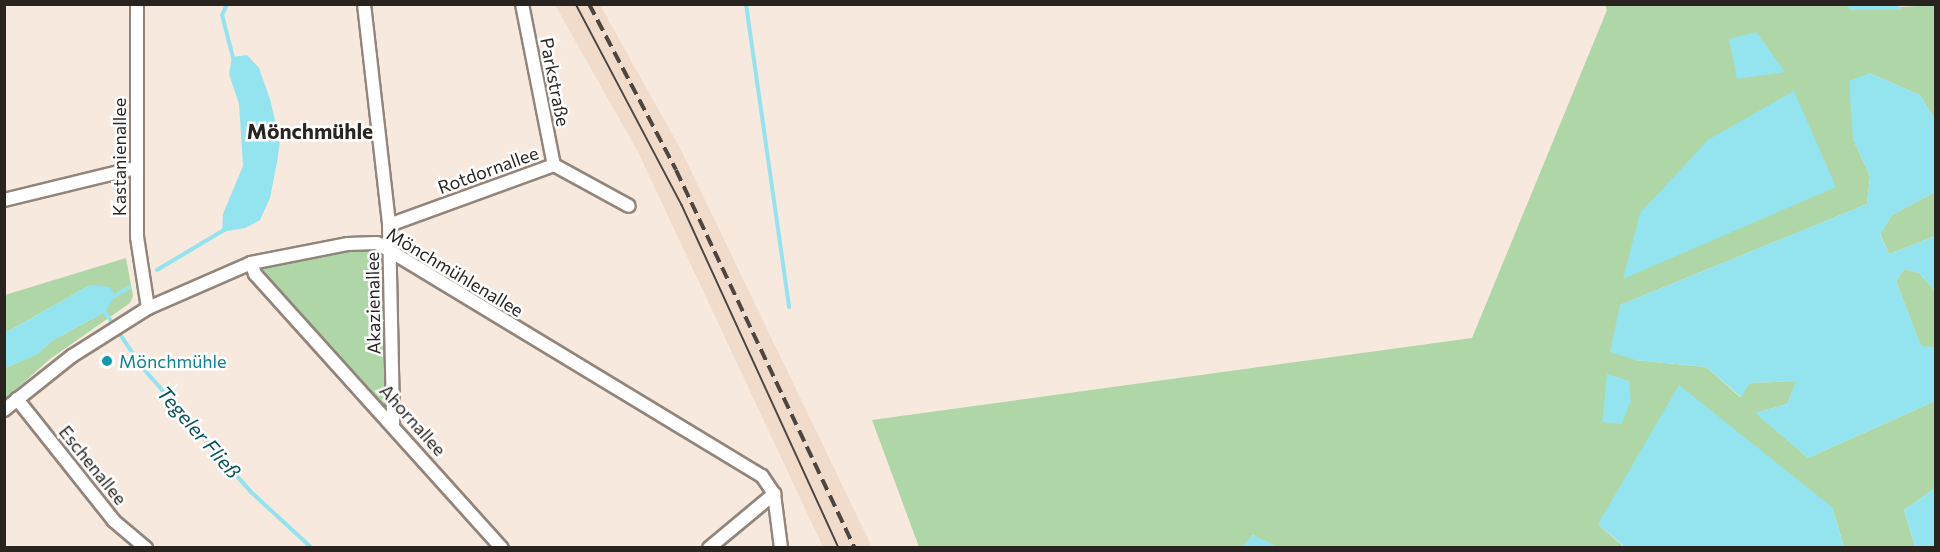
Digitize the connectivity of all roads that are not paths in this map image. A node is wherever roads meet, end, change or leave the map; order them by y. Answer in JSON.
{"nodes":[{"id":1,"x":137,"y":4,"type":"edge"},
{"id":2,"x":364,"y":4,"type":"edge"},
{"id":3,"x":522,"y":4,"type":"edge"},
{"id":4,"x":554,"y":165,"type":"junction"},
{"id":5,"x":135,"y":168,"type":"junction"},
{"id":6,"x":4,"y":200,"type":"edge"},
{"id":7,"x":629,"y":206,"type":"dead end"},
{"id":8,"x":389,"y":225,"type":"junction"},
{"id":9,"x":391,"y":253,"type":"junction"},
{"id":10,"x":251,"y":263,"type":"junction"},
{"id":11,"x":148,"y":308,"type":"junction"},
{"id":12,"x":17,"y":399,"type":"junction"},
{"id":13,"x":4,"y":410,"type":"edge"},
{"id":14,"x":393,"y":423,"type":"junction"},
{"id":15,"x":774,"y":494,"type":"junction"},
{"id":16,"x":146,"y":548,"type":"edge"},
{"id":17,"x":502,"y":548,"type":"edge"},
{"id":18,"x":709,"y":548,"type":"edge"},
{"id":19,"x":781,"y":548,"type":"edge"}],
"edges":[{"from":1,"to":5,"type":"street","name":"Kastanienallee"},
{"from":2,"to":8,"type":"street","name":"Akazienallee"},
{"from":3,"to":4,"type":"street","name":"Parkstraße"},
{"from":4,"to":7,"type":"street","name":"Rotdornallee"},
{"from":4,"to":8,"type":"street","name":"Rotdornallee"},
{"from":5,"to":6,"type":"street"},
{"from":5,"to":11,"type":"street","name":"Kastanienallee"},
{"from":8,"to":9,"type":"street","name":"Akazienallee"},
{"from":9,"to":10,"type":"street","name":"Mönchmühlenallee"},
{"from":9,"to":14,"type":"street","name":"Akazienallee"},
{"from":9,"to":15,"type":"street","name":"Mönchmühlenallee"},
{"from":10,"to":11,"type":"street","name":"Mönchmühlenallee"},
{"from":10,"to":14,"type":"street","name":"Ahornallee"},
{"from":11,"to":12,"type":"street","name":"Mönchmühlenallee"},
{"from":12,"to":13,"type":"street","name":"Mönchmühlenallee"},
{"from":12,"to":16,"type":"street","name":"Eschenallee"},
{"from":14,"to":17,"type":"street","name":"Ahornallee"},
{"from":15,"to":18,"type":"street"},
{"from":15,"to":19,"type":"street"}]}
